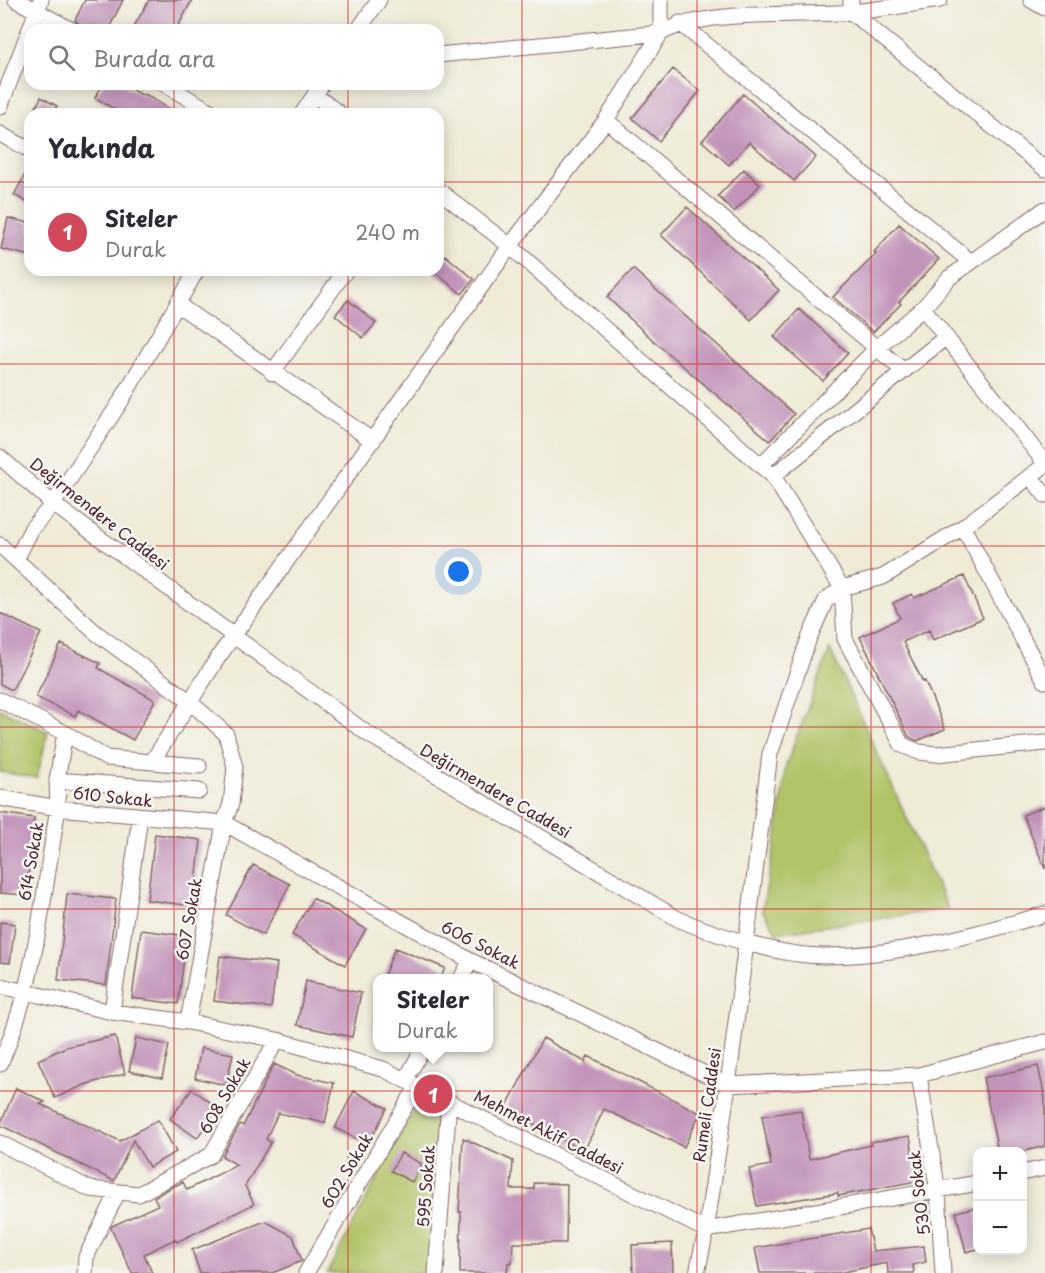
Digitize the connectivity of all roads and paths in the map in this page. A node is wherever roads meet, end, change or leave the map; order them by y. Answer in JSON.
{"nodes":[{"id":1,"x":16,"y":0,"type":"edge"},
{"id":2,"x":379,"y":0,"type":"edge"},
{"id":3,"x":661,"y":0,"type":"edge"},
{"id":4,"x":940,"y":0,"type":"edge"},
{"id":5,"x":1031,"y":0,"type":"edge"},
{"id":6,"x":38,"y":4,"type":"edge"},
{"id":7,"x":852,"y":4,"type":"edge"},
{"id":8,"x":782,"y":7,"type":"edge"},
{"id":9,"x":1045,"y":8,"type":"edge"},
{"id":10,"x":680,"y":23,"type":"junction"},
{"id":11,"x":31,"y":24,"type":"edge"},
{"id":12,"x":64,"y":24,"type":"edge"},
{"id":13,"x":362,"y":24,"type":"edge"},
{"id":14,"x":661,"y":33,"type":"junction"},
{"id":15,"x":24,"y":42,"type":"edge"},
{"id":16,"x":444,"y":55,"type":"edge"},
{"id":17,"x":174,"y":90,"type":"edge"},
{"id":18,"x":317,"y":90,"type":"edge"},
{"id":19,"x":319,"y":90,"type":"edge"},
{"id":20,"x":0,"y":107,"type":"edge"},
{"id":21,"x":205,"y":108,"type":"edge"},
{"id":22,"x":306,"y":108,"type":"edge"},
{"id":23,"x":335,"y":108,"type":"edge"},
{"id":24,"x":606,"y":120,"type":"junction"},
{"id":25,"x":0,"y":134,"type":"edge"},
{"id":26,"x":24,"y":147,"type":"edge"},
{"id":27,"x":1045,"y":169,"type":"edge"},
{"id":28,"x":444,"y":195,"type":"edge"},
{"id":29,"x":1045,"y":209,"type":"edge"},
{"id":30,"x":510,"y":246,"type":"junction"},
{"id":31,"x":971,"y":262,"type":"junction"},
{"id":32,"x":193,"y":276,"type":"edge"},
{"id":33,"x":342,"y":276,"type":"edge"},
{"id":34,"x":177,"y":304,"type":"junction"},
{"id":35,"x":923,"y":308,"type":"junction"},
{"id":36,"x":946,"y":337,"type":"junction"},
{"id":37,"x":878,"y":347,"type":"junction"},
{"id":38,"x":904,"y":371,"type":"junction"},
{"id":39,"x":272,"y":373,"type":"junction"},
{"id":40,"x":373,"y":441,"type":"junction"},
{"id":41,"x":0,"y":457,"type":"edge"},
{"id":42,"x":1045,"y":464,"type":"edge"},
{"id":43,"x":761,"y":465,"type":"junction"},
{"id":44,"x":773,"y":476,"type":"junction"},
{"id":45,"x":1030,"y":476,"type":"junction"},
{"id":46,"x":1045,"y":495,"type":"edge"},
{"id":47,"x":53,"y":504,"type":"junction"},
{"id":48,"x":963,"y":527,"type":"junction"},
{"id":49,"x":0,"y":544,"type":"edge"},
{"id":50,"x":17,"y":558,"type":"junction"},
{"id":51,"x":842,"y":588,"type":"junction"},
{"id":52,"x":232,"y":637,"type":"junction"},
{"id":53,"x":1043,"y":671,"type":"edge"},
{"id":54,"x":0,"y":700,"type":"edge"},
{"id":55,"x":188,"y":700,"type":"junction"},
{"id":56,"x":65,"y":733,"type":"junction"},
{"id":57,"x":1045,"y":743,"type":"edge"},
{"id":58,"x":152,"y":762,"type":"junction"},
{"id":59,"x":199,"y":766,"type":"dead end"},
{"id":60,"x":57,"y":780,"type":"junction"},
{"id":61,"x":199,"y":791,"type":"dead end"},
{"id":62,"x":0,"y":798,"type":"edge"},
{"id":63,"x":58,"y":808,"type":"junction"},
{"id":64,"x":140,"y":817,"type":"junction"},
{"id":65,"x":224,"y":823,"type":"junction"},
{"id":66,"x":1045,"y":914,"type":"edge"},
{"id":67,"x":745,"y":940,"type":"junction"},
{"id":68,"x":471,"y":961,"type":"junction"},
{"id":69,"x":463,"y":974,"type":"edge"},
{"id":70,"x":0,"y":986,"type":"edge"},
{"id":71,"x":27,"y":992,"type":"junction"},
{"id":72,"x":112,"y":1012,"type":"junction"},
{"id":73,"x":188,"y":1022,"type":"junction"},
{"id":74,"x":277,"y":1040,"type":"junction"},
{"id":75,"x":1045,"y":1042,"type":"edge"},
{"id":76,"x":421,"y":1052,"type":"edge"},
{"id":77,"x":0,"y":1064,"type":"edge"},
{"id":78,"x":918,"y":1075,"type":"junction"},
{"id":79,"x":412,"y":1082,"type":"junction"},
{"id":80,"x":728,"y":1085,"type":"junction"},
{"id":81,"x":449,"y":1101,"type":"junction"},
{"id":82,"x":0,"y":1143,"type":"edge"},
{"id":83,"x":1045,"y":1168,"type":"edge"},
{"id":84,"x":1027,"y":1172,"type":"edge"},
{"id":85,"x":973,"y":1184,"type":"edge"},
{"id":86,"x":938,"y":1192,"type":"junction"},
{"id":87,"x":117,"y":1194,"type":"junction"},
{"id":88,"x":706,"y":1230,"type":"junction"},
{"id":89,"x":85,"y":1273,"type":"edge"},
{"id":90,"x":306,"y":1273,"type":"edge"},
{"id":91,"x":436,"y":1273,"type":"edge"},
{"id":92,"x":697,"y":1273,"type":"edge"},
{"id":93,"x":943,"y":1273,"type":"edge"}],
"edges":[{"from":1,"to":6,"type":"street"},
{"from":2,"to":13,"type":"street"},
{"from":3,"to":14,"type":"street"},
{"from":4,"to":7,"type":"street"},
{"from":5,"to":9,"type":"street"},
{"from":6,"to":11,"type":"street"},
{"from":6,"to":12,"type":"street"},
{"from":7,"to":8,"type":"street"},
{"from":7,"to":27,"type":"street"},
{"from":8,"to":10,"type":"street"},
{"from":10,"to":14,"type":"street"},
{"from":10,"to":31,"type":"street"},
{"from":14,"to":16,"type":"street"},
{"from":14,"to":24,"type":"street"},
{"from":15,"to":20,"type":"street"},
{"from":17,"to":21,"type":"street"},
{"from":18,"to":22,"type":"street"},
{"from":19,"to":23,"type":"street"},
{"from":24,"to":30,"type":"street"},
{"from":24,"to":37,"type":"street"},
{"from":25,"to":26,"type":"street"},
{"from":28,"to":30,"type":"street"},
{"from":29,"to":31,"type":"street"},
{"from":30,"to":40,"type":"street"},
{"from":30,"to":43,"type":"street"},
{"from":31,"to":35,"type":"street"},
{"from":32,"to":34,"type":"street"},
{"from":33,"to":39,"type":"street"},
{"from":34,"to":39,"type":"street"},
{"from":34,"to":47,"type":"street"},
{"from":35,"to":36,"type":"street"},
{"from":35,"to":37,"type":"street"},
{"from":36,"to":38,"type":"street"},
{"from":36,"to":42,"type":"street"},
{"from":37,"to":38,"type":"street"},
{"from":37,"to":43,"type":"street"},
{"from":38,"to":44,"type":"street"},
{"from":39,"to":40,"type":"street"},
{"from":40,"to":52,"type":"street"},
{"from":41,"to":47,"type":"street","name":"Değirmendere Caddesi"},
{"from":42,"to":45,"type":"street"},
{"from":43,"to":44,"type":"street"},
{"from":44,"to":51,"type":"street"},
{"from":45,"to":46,"type":"street"},
{"from":45,"to":48,"type":"street"},
{"from":47,"to":50,"type":"street"},
{"from":47,"to":52,"type":"street","name":"Değirmendere Caddesi"},
{"from":48,"to":51,"type":"street"},
{"from":48,"to":53,"type":"street"},
{"from":49,"to":50,"type":"street","name":"607 Sokak"},
{"from":50,"to":55,"type":"street","name":"607 Sokak"},
{"from":51,"to":57,"type":"street"},
{"from":51,"to":67,"type":"street","name":"Rumeli Caddesi"},
{"from":52,"to":55,"type":"street"},
{"from":52,"to":67,"type":"street","name":"Değirmendere Caddesi"},
{"from":54,"to":56,"type":"street"},
{"from":55,"to":58,"type":"street"},
{"from":55,"to":65,"type":"street","name":"607 Sokak"},
{"from":56,"to":58,"type":"street"},
{"from":56,"to":60,"type":"street","name":"614 Sokak"},
{"from":58,"to":59,"type":"street"},
{"from":60,"to":61,"type":"street"},
{"from":60,"to":63,"type":"street","name":"614 Sokak"},
{"from":62,"to":63,"type":"street","name":"610 Sokak"},
{"from":63,"to":64,"type":"street","name":"610 Sokak"},
{"from":63,"to":71,"type":"street","name":"614 Sokak"},
{"from":64,"to":65,"type":"street","name":"610 Sokak"},
{"from":64,"to":72,"type":"street"},
{"from":65,"to":68,"type":"street","name":"606 Sokak"},
{"from":65,"to":73,"type":"street","name":"607 Sokak"},
{"from":66,"to":67,"type":"street","name":"Değirmendere Caddesi"},
{"from":67,"to":80,"type":"street","name":"Rumeli Caddesi"},
{"from":68,"to":69,"type":"street"},
{"from":68,"to":80,"type":"street","name":"606 Sokak"},
{"from":70,"to":71,"type":"street","name":"Mehmet Akif Caddesi"},
{"from":71,"to":72,"type":"street","name":"Mehmet Akif Caddesi"},
{"from":71,"to":77,"type":"street","name":"614 Sokak"},
{"from":72,"to":73,"type":"street","name":"Mehmet Akif Caddesi"},
{"from":73,"to":74,"type":"street","name":"Mehmet Akif Caddesi"},
{"from":74,"to":79,"type":"street","name":"Mehmet Akif Caddesi"},
{"from":74,"to":87,"type":"street","name":"608 Sokak"},
{"from":75,"to":78,"type":"street"},
{"from":76,"to":79,"type":"street","name":"602 Sokak"},
{"from":78,"to":80,"type":"street"},
{"from":78,"to":86,"type":"street","name":"530 Sokak"},
{"from":79,"to":81,"type":"street","name":"Mehmet Akif Caddesi"},
{"from":79,"to":90,"type":"street","name":"602 Sokak"},
{"from":80,"to":88,"type":"street","name":"Rumeli Caddesi"},
{"from":81,"to":88,"type":"street","name":"Mehmet Akif Caddesi"},
{"from":81,"to":91,"type":"street","name":"595 Sokak"},
{"from":82,"to":87,"type":"street","name":"608 Sokak"},
{"from":83,"to":84,"type":"street"},
{"from":85,"to":86,"type":"street"},
{"from":86,"to":88,"type":"street"},
{"from":86,"to":93,"type":"street","name":"530 Sokak"},
{"from":87,"to":89,"type":"street"},
{"from":88,"to":92,"type":"street","name":"Rumeli Caddesi"}]}
